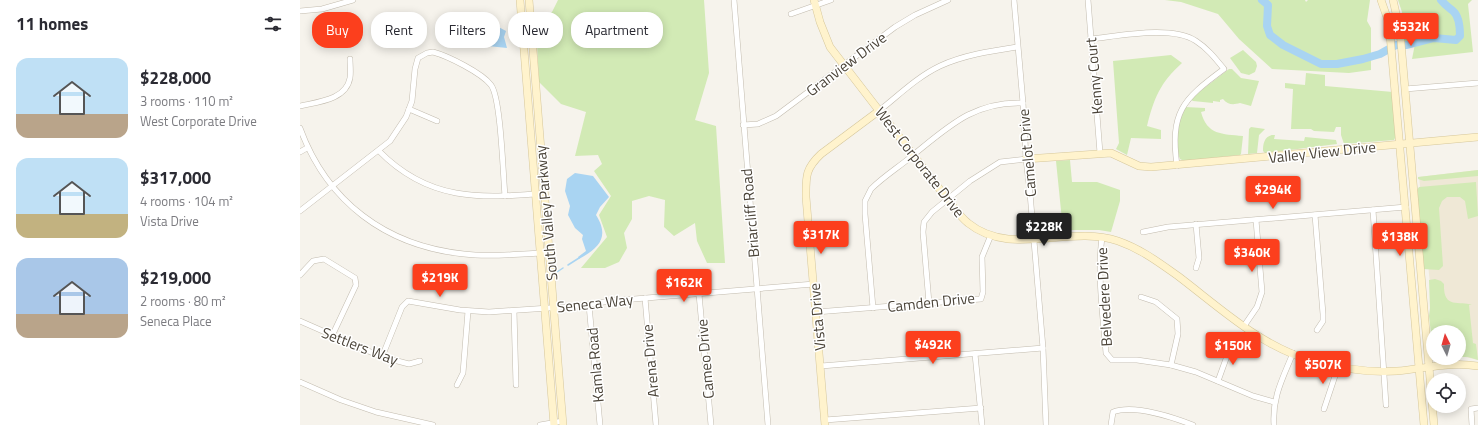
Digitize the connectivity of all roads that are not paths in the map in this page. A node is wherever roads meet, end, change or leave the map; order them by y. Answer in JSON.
{"nodes":[{"id":1,"x":353,"y":0,"type":"edge"},
{"id":2,"x":520,"y":0,"type":"edge"},
{"id":3,"x":529,"y":0,"type":"edge"},
{"id":4,"x":734,"y":0,"type":"edge"},
{"id":5,"x":831,"y":0,"type":"edge"},
{"id":6,"x":948,"y":0,"type":"edge"},
{"id":7,"x":1014,"y":0,"type":"edge"},
{"id":8,"x":1088,"y":0,"type":"edge"},
{"id":9,"x":1381,"y":0,"type":"edge"},
{"id":10,"x":1393,"y":0,"type":"edge"},
{"id":11,"x":815,"y":3,"type":"edge"},
{"id":12,"x":300,"y":11,"type":"edge"},
{"id":13,"x":791,"y":14,"type":"dead end"},
{"id":14,"x":1090,"y":39,"type":"junction"},
{"id":15,"x":1017,"y":47,"type":"junction"},
{"id":16,"x":350,"y":59,"type":"dead end"},
{"id":17,"x":844,"y":65,"type":"junction"},
{"id":18,"x":1478,"y":82,"type":"edge"},
{"id":19,"x":1405,"y":89,"type":"junction"},
{"id":20,"x":1023,"y":104,"type":"junction"},
{"id":21,"x":300,"y":106,"type":"edge"},
{"id":22,"x":409,"y":109,"type":"junction"},
{"id":23,"x":880,"y":110,"type":"junction"},
{"id":24,"x":437,"y":121,"type":"dead end"},
{"id":25,"x":744,"y":125,"type":"junction"},
{"id":26,"x":300,"y":128,"type":"edge"},
{"id":27,"x":1478,"y":137,"type":"edge"},
{"id":28,"x":1410,"y":143,"type":"junction"},
{"id":29,"x":1399,"y":144,"type":"junction"},
{"id":30,"x":307,"y":148,"type":"junction"},
{"id":31,"x":379,"y":151,"type":"junction"},
{"id":32,"x":300,"y":152,"type":"edge"},
{"id":33,"x":1100,"y":153,"type":"junction"},
{"id":34,"x":913,"y":155,"type":"junction"},
{"id":35,"x":1026,"y":159,"type":"junction"},
{"id":36,"x":1177,"y":166,"type":"junction"},
{"id":37,"x":331,"y":186,"type":"junction"},
{"id":38,"x":545,"y":193,"type":"junction"},
{"id":39,"x":535,"y":194,"type":"junction"},
{"id":40,"x":505,"y":196,"type":"junction"},
{"id":41,"x":948,"y":200,"type":"junction"},
{"id":42,"x":1406,"y":207,"type":"junction"},
{"id":43,"x":1374,"y":210,"type":"junction"},
{"id":44,"x":300,"y":211,"type":"edge"},
{"id":45,"x":1315,"y":215,"type":"junction"},
{"id":46,"x":1256,"y":220,"type":"junction"},
{"id":47,"x":1196,"y":224,"type":"junction"},
{"id":48,"x":1143,"y":232,"type":"dead end"},
{"id":49,"x":990,"y":235,"type":"junction"},
{"id":50,"x":1102,"y":237,"type":"junction"},
{"id":51,"x":1033,"y":238,"type":"junction"},
{"id":52,"x":540,"y":253,"type":"junction"},
{"id":53,"x":550,"y":253,"type":"junction"},
{"id":54,"x":1196,"y":268,"type":"dead end"},
{"id":55,"x":300,"y":275,"type":"edge"},
{"id":56,"x":1412,"y":277,"type":"junction"},
{"id":57,"x":1422,"y":277,"type":"junction"},
{"id":58,"x":814,"y":284,"type":"junction"},
{"id":59,"x":757,"y":290,"type":"junction"},
{"id":60,"x":700,"y":294,"type":"junction"},
{"id":61,"x":1141,"y":297,"type":"dead end"},
{"id":62,"x":645,"y":298,"type":"junction"},
{"id":63,"x":929,"y":303,"type":"junction"},
{"id":64,"x":589,"y":305,"type":"junction"},
{"id":65,"x":554,"y":308,"type":"junction"},
{"id":66,"x":873,"y":308,"type":"junction"},
{"id":67,"x":544,"y":309,"type":"junction"},
{"id":68,"x":468,"y":311,"type":"junction"},
{"id":69,"x":514,"y":311,"type":"junction"},
{"id":70,"x":816,"y":312,"type":"junction"},
{"id":71,"x":300,"y":321,"type":"edge"},
{"id":72,"x":1244,"y":326,"type":"junction"},
{"id":73,"x":1317,"y":330,"type":"dead end"},
{"id":74,"x":332,"y":336,"type":"junction"},
{"id":75,"x":1231,"y":345,"type":"dead end"},
{"id":76,"x":1043,"y":348,"type":"junction"},
{"id":77,"x":1293,"y":353,"type":"junction"},
{"id":78,"x":975,"y":354,"type":"junction"},
{"id":79,"x":382,"y":357,"type":"junction"},
{"id":80,"x":420,"y":362,"type":"dead end"},
{"id":81,"x":1171,"y":365,"type":"junction"},
{"id":82,"x":821,"y":366,"type":"junction"},
{"id":83,"x":1478,"y":366,"type":"edge"},
{"id":84,"x":1338,"y":367,"type":"junction"},
{"id":85,"x":1430,"y":367,"type":"junction"},
{"id":86,"x":1420,"y":368,"type":"junction"},
{"id":87,"x":1384,"y":371,"type":"junction"},
{"id":88,"x":1218,"y":380,"type":"junction"},
{"id":89,"x":300,"y":382,"type":"edge"},
{"id":90,"x":458,"y":385,"type":"dead end"},
{"id":91,"x":516,"y":385,"type":"dead end"},
{"id":92,"x":1274,"y":402,"type":"junction"},
{"id":93,"x":1386,"y":405,"type":"dead end"},
{"id":94,"x":981,"y":408,"type":"junction"},
{"id":95,"x":1478,"y":408,"type":"edge"},
{"id":96,"x":1324,"y":409,"type":"dead end"},
{"id":97,"x":825,"y":422,"type":"edge"},
{"id":98,"x":563,"y":423,"type":"edge"},
{"id":99,"x":553,"y":424,"type":"edge"},
{"id":100,"x":433,"y":425,"type":"edge"},
{"id":101,"x":540,"y":425,"type":"edge"},
{"id":102,"x":600,"y":425,"type":"edge"},
{"id":103,"x":656,"y":425,"type":"edge"},
{"id":104,"x":711,"y":425,"type":"edge"},
{"id":105,"x":768,"y":425,"type":"edge"},
{"id":106,"x":982,"y":425,"type":"edge"},
{"id":107,"x":1046,"y":425,"type":"edge"},
{"id":108,"x":1111,"y":425,"type":"edge"},
{"id":109,"x":1193,"y":425,"type":"edge"},
{"id":110,"x":1274,"y":425,"type":"edge"},
{"id":111,"x":1424,"y":425,"type":"edge"},
{"id":112,"x":1434,"y":425,"type":"edge"},
{"id":113,"x":1472,"y":425,"type":"edge"}],
"edges":[{"from":1,"to":12,"type":"street"},
{"from":2,"to":39,"type":"main road","name":"South Valley Parkway"},
{"from":3,"to":38,"type":"main road","name":"South Valley Parkway"},
{"from":4,"to":25,"type":"street","name":"Briarcliff Road"},
{"from":5,"to":11,"type":"street"},
{"from":6,"to":17,"type":"street","name":"Granview Drive"},
{"from":7,"to":15,"type":"street","name":"Camelot Drive"},
{"from":8,"to":14,"type":"street","name":"Kenny Court"},
{"from":9,"to":29,"type":"main road"},
{"from":10,"to":19,"type":"main road"},
{"from":11,"to":13,"type":"street"},
{"from":11,"to":17,"type":"main road","name":"West Corporate Drive"},
{"from":14,"to":33,"type":"street","name":"Kenny Court"},
{"from":14,"to":36,"type":"street"},
{"from":15,"to":20,"type":"street","name":"Camelot Drive"},
{"from":15,"to":23,"type":"street","name":"Vista Drive"},
{"from":16,"to":21,"type":"street"},
{"from":17,"to":23,"type":"main road","name":"West Corporate Drive"},
{"from":17,"to":25,"type":"street","name":"Granview Drive"},
{"from":18,"to":19,"type":"street"},
{"from":19,"to":28,"type":"main road"},
{"from":20,"to":34,"type":"street"},
{"from":20,"to":35,"type":"street","name":"Camelot Drive"},
{"from":22,"to":24,"type":"street"},
{"from":22,"to":31,"type":"street"},
{"from":22,"to":40,"type":"street"},
{"from":23,"to":34,"type":"main road","name":"West Corporate Drive"},
{"from":23,"to":58,"type":"main road","name":"Vista Drive"},
{"from":25,"to":59,"type":"street","name":"Briarcliff Road"},
{"from":26,"to":30,"type":"street"},
{"from":27,"to":28,"type":"main road","name":"Valley View Drive"},
{"from":28,"to":29,"type":"main road","name":"Valley View Drive"},
{"from":28,"to":57,"type":"main road"},
{"from":29,"to":36,"type":"main road","name":"Valley View Drive"},
{"from":29,"to":42,"type":"main road"},
{"from":30,"to":32,"type":"street"},
{"from":30,"to":37,"type":"street"},
{"from":31,"to":37,"type":"street"},
{"from":31,"to":40,"type":"street"},
{"from":33,"to":35,"type":"main road","name":"Valley View Drive"},
{"from":33,"to":36,"type":"main road","name":"Valley View Drive"},
{"from":34,"to":41,"type":"main road","name":"West Corporate Drive"},
{"from":34,"to":66,"type":"street"},
{"from":35,"to":41,"type":"street"},
{"from":35,"to":51,"type":"street","name":"Camelot Drive"},
{"from":37,"to":44,"type":"street"},
{"from":37,"to":52,"type":"street"},
{"from":38,"to":39,"type":"street"},
{"from":38,"to":53,"type":"main road","name":"South Valley Parkway"},
{"from":39,"to":40,"type":"street"},
{"from":39,"to":52,"type":"main road","name":"South Valley Parkway"},
{"from":41,"to":49,"type":"main road","name":"West Corporate Drive"},
{"from":41,"to":63,"type":"street"},
{"from":42,"to":43,"type":"street"},
{"from":42,"to":56,"type":"main road"},
{"from":43,"to":45,"type":"street"},
{"from":43,"to":87,"type":"street"},
{"from":45,"to":46,"type":"street"},
{"from":45,"to":73,"type":"street"},
{"from":46,"to":47,"type":"street"},
{"from":46,"to":72,"type":"street"},
{"from":47,"to":48,"type":"street"},
{"from":47,"to":54,"type":"street"},
{"from":49,"to":51,"type":"main road","name":"West Corporate Drive"},
{"from":49,"to":63,"type":"street","name":"Camden Drive"},
{"from":50,"to":51,"type":"main road","name":"West Corporate Drive"},
{"from":50,"to":72,"type":"main road","name":"West Corporate Drive"},
{"from":50,"to":81,"type":"street","name":"Belvedere Drive"},
{"from":51,"to":76,"type":"street","name":"Camelot Drive"},
{"from":52,"to":53,"type":"street"},
{"from":52,"to":67,"type":"main road","name":"South Valley Parkway"},
{"from":53,"to":65,"type":"main road","name":"South Valley Parkway"},
{"from":55,"to":74,"type":"street"},
{"from":56,"to":57,"type":"main road"},
{"from":56,"to":86,"type":"main road"},
{"from":57,"to":85,"type":"main road"},
{"from":58,"to":59,"type":"street","name":"Seneca Way"},
{"from":58,"to":70,"type":"main road","name":"Vista Drive"},
{"from":59,"to":60,"type":"street","name":"Seneca Way"},
{"from":59,"to":105,"type":"street","name":"Briarcliff Road"},
{"from":60,"to":62,"type":"street","name":"Seneca Way"},
{"from":60,"to":104,"type":"street","name":"Cameo Drive"},
{"from":61,"to":81,"type":"street"},
{"from":62,"to":64,"type":"street","name":"Seneca Way"},
{"from":62,"to":103,"type":"street","name":"Arena Drive"},
{"from":63,"to":66,"type":"street","name":"Camden Drive"},
{"from":64,"to":65,"type":"street","name":"Seneca Way"},
{"from":64,"to":102,"type":"street","name":"Kamla Road"},
{"from":65,"to":67,"type":"street","name":"Seneca Way"},
{"from":65,"to":98,"type":"main road","name":"South Valley Parkway"},
{"from":66,"to":70,"type":"street","name":"Camden Drive"},
{"from":67,"to":69,"type":"street","name":"Seneca Way"},
{"from":67,"to":99,"type":"main road","name":"South Valley Parkway"},
{"from":68,"to":69,"type":"street","name":"Seneca Way"},
{"from":68,"to":79,"type":"street","name":"Seneca Way"},
{"from":68,"to":90,"type":"street"},
{"from":69,"to":91,"type":"street"},
{"from":70,"to":82,"type":"main road","name":"Vista Drive"},
{"from":71,"to":74,"type":"street","name":"Settlers Way"},
{"from":72,"to":77,"type":"main road","name":"West Corporate Drive"},
{"from":74,"to":79,"type":"street","name":"Settlers Way"},
{"from":75,"to":88,"type":"street"},
{"from":76,"to":78,"type":"street"},
{"from":76,"to":107,"type":"street","name":"Camelot Drive"},
{"from":77,"to":84,"type":"main road","name":"West Corporate Drive"},
{"from":77,"to":92,"type":"street"},
{"from":78,"to":82,"type":"street"},
{"from":78,"to":94,"type":"street"},
{"from":79,"to":80,"type":"street","name":"Settlers Way"},
{"from":81,"to":88,"type":"street"},
{"from":82,"to":97,"type":"main road","name":"Vista Drive"},
{"from":83,"to":85,"type":"main road","name":"West Corporate Drive"},
{"from":84,"to":87,"type":"main road","name":"West Corporate Drive"},
{"from":84,"to":96,"type":"street"},
{"from":85,"to":86,"type":"main road","name":"West Corporate Drive"},
{"from":85,"to":112,"type":"main road"},
{"from":86,"to":87,"type":"main road","name":"West Corporate Drive"},
{"from":86,"to":111,"type":"main road"},
{"from":87,"to":93,"type":"street"},
{"from":88,"to":92,"type":"street"},
{"from":89,"to":100,"type":"street"},
{"from":92,"to":110,"type":"street"},
{"from":94,"to":97,"type":"street"},
{"from":94,"to":106,"type":"street"},
{"from":95,"to":113,"type":"street"},
{"from":98,"to":99,"type":"street"},
{"from":99,"to":101,"type":"street"},
{"from":108,"to":109,"type":"street"}]}
